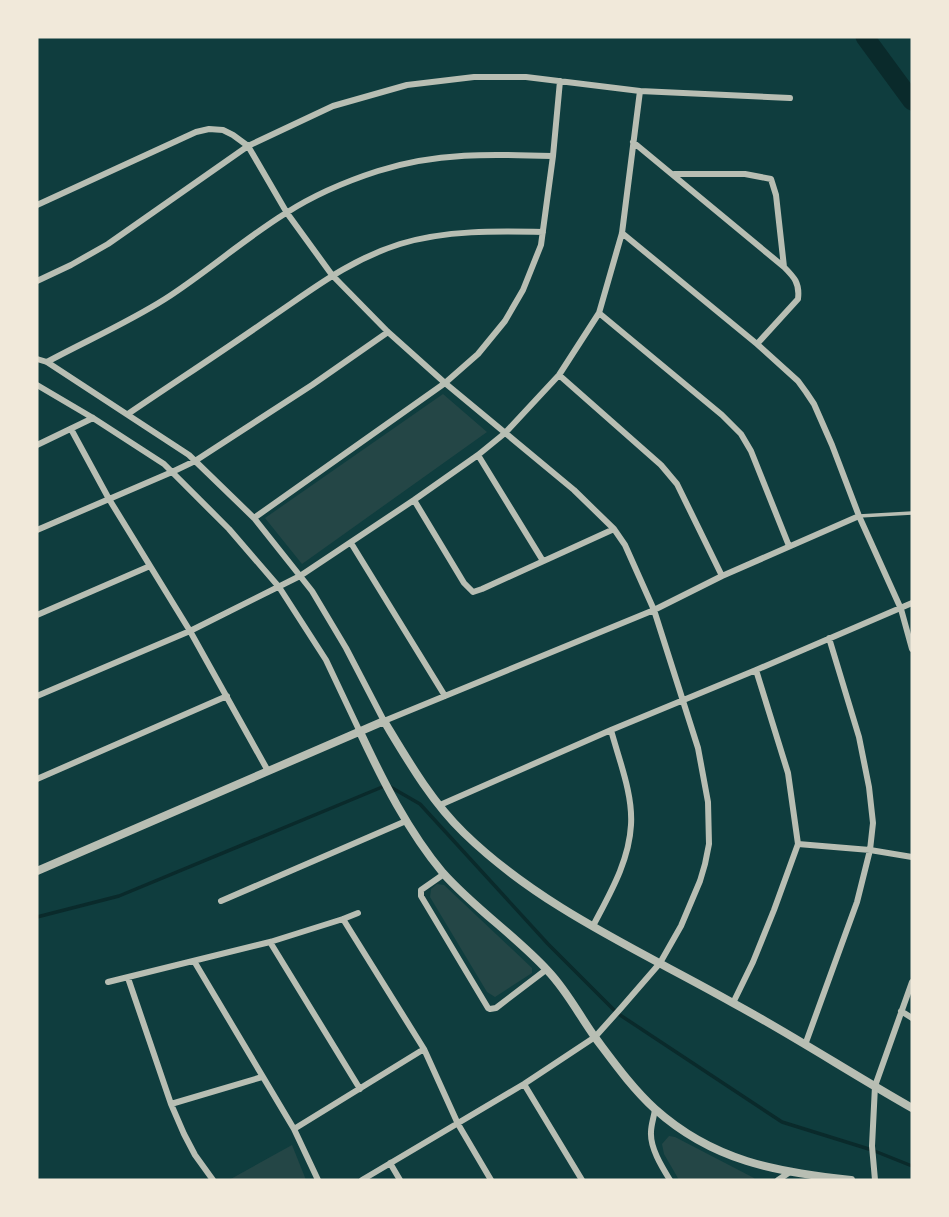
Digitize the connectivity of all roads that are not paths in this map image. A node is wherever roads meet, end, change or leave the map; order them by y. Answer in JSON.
{"nodes":[{"id":1,"x":560,"y":81,"type":"junction"},
{"id":2,"x":640,"y":91,"type":"junction"},
{"id":3,"x":790,"y":98,"type":"dead end"},
{"id":4,"x":633,"y":142,"type":"junction"},
{"id":5,"x":248,"y":146,"type":"junction"},
{"id":6,"x":552,"y":156,"type":"junction"},
{"id":7,"x":674,"y":174,"type":"junction"},
{"id":8,"x":37,"y":205,"type":"edge"},
{"id":9,"x":287,"y":213,"type":"junction"},
{"id":10,"x":544,"y":232,"type":"junction"},
{"id":11,"x":622,"y":233,"type":"junction"},
{"id":12,"x":784,"y":267,"type":"junction"},
{"id":13,"x":331,"y":275,"type":"junction"},
{"id":14,"x":37,"y":281,"type":"edge"},
{"id":15,"x":599,"y":313,"type":"junction"},
{"id":16,"x":387,"y":332,"type":"junction"},
{"id":17,"x":757,"y":344,"type":"junction"},
{"id":18,"x":37,"y":359,"type":"edge"},
{"id":19,"x":47,"y":362,"type":"junction"},
{"id":20,"x":559,"y":375,"type":"junction"},
{"id":21,"x":445,"y":383,"type":"junction"},
{"id":22,"x":37,"y":385,"type":"edge"},
{"id":23,"x":128,"y":414,"type":"junction"},
{"id":24,"x":93,"y":418,"type":"junction"},
{"id":25,"x":71,"y":429,"type":"junction"},
{"id":26,"x":505,"y":433,"type":"junction"},
{"id":27,"x":37,"y":445,"type":"edge"},
{"id":28,"x":478,"y":455,"type":"junction"},
{"id":29,"x":195,"y":461,"type":"junction"},
{"id":30,"x":173,"y":472,"type":"junction"},
{"id":31,"x":109,"y":499,"type":"junction"},
{"id":32,"x":414,"y":500,"type":"junction"},
{"id":33,"x":912,"y":513,"type":"edge"},
{"id":34,"x":859,"y":516,"type":"junction"},
{"id":35,"x":254,"y":518,"type":"junction"},
{"id":36,"x":614,"y":529,"type":"junction"},
{"id":37,"x":37,"y":530,"type":"edge"},
{"id":38,"x":351,"y":542,"type":"junction"},
{"id":39,"x":789,"y":546,"type":"junction"},
{"id":40,"x":543,"y":561,"type":"junction"},
{"id":41,"x":150,"y":566,"type":"junction"},
{"id":42,"x":300,"y":576,"type":"junction"},
{"id":43,"x":722,"y":576,"type":"junction"},
{"id":44,"x":279,"y":587,"type":"junction"},
{"id":45,"x":912,"y":604,"type":"edge"},
{"id":46,"x":901,"y":609,"type":"junction"},
{"id":47,"x":654,"y":610,"type":"junction"},
{"id":48,"x":37,"y":615,"type":"edge"},
{"id":49,"x":190,"y":631,"type":"junction"},
{"id":50,"x":829,"y":638,"type":"junction"},
{"id":51,"x":912,"y":649,"type":"edge"},
{"id":52,"x":756,"y":670,"type":"junction"},
{"id":53,"x":37,"y":696,"type":"edge"},
{"id":54,"x":226,"y":696,"type":"junction"},
{"id":55,"x":445,"y":696,"type":"junction"},
{"id":56,"x":683,"y":700,"type":"junction"},
{"id":57,"x":384,"y":721,"type":"junction"},
{"id":58,"x":611,"y":730,"type":"junction"},
{"id":59,"x":360,"y":732,"type":"junction"},
{"id":60,"x":268,"y":771,"type":"junction"},
{"id":61,"x":37,"y":779,"type":"edge"},
{"id":62,"x":440,"y":805,"type":"junction"},
{"id":63,"x":406,"y":821,"type":"junction"},
{"id":64,"x":798,"y":844,"type":"junction"},
{"id":65,"x":870,"y":850,"type":"junction"},
{"id":66,"x":912,"y":857,"type":"edge"},
{"id":67,"x":37,"y":872,"type":"edge"},
{"id":68,"x":444,"y":874,"type":"junction"},
{"id":69,"x":220,"y":901,"type":"dead end"},
{"id":70,"x":358,"y":913,"type":"dead end"},
{"id":71,"x":343,"y":919,"type":"junction"},
{"id":72,"x":593,"y":926,"type":"junction"},
{"id":73,"x":270,"y":942,"type":"junction"},
{"id":74,"x":194,"y":961,"type":"junction"},
{"id":75,"x":660,"y":963,"type":"junction"},
{"id":76,"x":547,"y":969,"type":"junction"},
{"id":77,"x":128,"y":978,"type":"junction"},
{"id":78,"x":108,"y":982,"type":"dead end"},
{"id":79,"x":912,"y":982,"type":"edge"},
{"id":80,"x":733,"y":1003,"type":"junction"},
{"id":81,"x":901,"y":1011,"type":"junction"},
{"id":82,"x":912,"y":1018,"type":"edge"},
{"id":83,"x":595,"y":1037,"type":"junction"},
{"id":84,"x":805,"y":1045,"type":"junction"},
{"id":85,"x":424,"y":1049,"type":"junction"},
{"id":86,"x":262,"y":1077,"type":"junction"},
{"id":87,"x":524,"y":1084,"type":"junction"},
{"id":88,"x":875,"y":1086,"type":"junction"},
{"id":89,"x":360,"y":1089,"type":"junction"},
{"id":90,"x":171,"y":1104,"type":"junction"},
{"id":91,"x":912,"y":1108,"type":"edge"},
{"id":92,"x":655,"y":1110,"type":"junction"},
{"id":93,"x":458,"y":1124,"type":"junction"},
{"id":94,"x":294,"y":1129,"type":"junction"},
{"id":95,"x":390,"y":1163,"type":"junction"},
{"id":96,"x":790,"y":1172,"type":"junction"},
{"id":97,"x":213,"y":1180,"type":"edge"},
{"id":98,"x":318,"y":1180,"type":"edge"},
{"id":99,"x":362,"y":1180,"type":"edge"},
{"id":100,"x":400,"y":1180,"type":"edge"},
{"id":101,"x":491,"y":1180,"type":"edge"},
{"id":102,"x":582,"y":1180,"type":"edge"},
{"id":103,"x":670,"y":1180,"type":"edge"},
{"id":104,"x":778,"y":1180,"type":"edge"},
{"id":105,"x":851,"y":1180,"type":"edge"},
{"id":106,"x":875,"y":1180,"type":"edge"}],
"edges":[{"from":1,"to":2,"type":"street"},
{"from":1,"to":5,"type":"street"},
{"from":1,"to":6,"type":"street"},
{"from":2,"to":3,"type":"street"},
{"from":2,"to":4,"type":"street"},
{"from":4,"to":7,"type":"street"},
{"from":4,"to":11,"type":"street"},
{"from":5,"to":8,"type":"street"},
{"from":5,"to":9,"type":"street"},
{"from":5,"to":14,"type":"street"},
{"from":6,"to":9,"type":"street"},
{"from":6,"to":10,"type":"street"},
{"from":7,"to":12,"type":"street"},
{"from":7,"to":12,"type":"street"},
{"from":9,"to":13,"type":"street"},
{"from":9,"to":19,"type":"street"},
{"from":10,"to":13,"type":"street"},
{"from":10,"to":21,"type":"street"},
{"from":11,"to":15,"type":"street"},
{"from":11,"to":17,"type":"street"},
{"from":12,"to":17,"type":"street"},
{"from":13,"to":16,"type":"street"},
{"from":13,"to":23,"type":"street"},
{"from":15,"to":20,"type":"street"},
{"from":15,"to":39,"type":"street"},
{"from":16,"to":21,"type":"street"},
{"from":16,"to":29,"type":"street"},
{"from":17,"to":34,"type":"street"},
{"from":18,"to":19,"type":"street"},
{"from":19,"to":23,"type":"street"},
{"from":20,"to":26,"type":"street"},
{"from":20,"to":43,"type":"street"},
{"from":21,"to":26,"type":"street"},
{"from":21,"to":35,"type":"street"},
{"from":22,"to":24,"type":"street"},
{"from":23,"to":29,"type":"street"},
{"from":24,"to":25,"type":"street"},
{"from":24,"to":30,"type":"street"},
{"from":25,"to":27,"type":"street"},
{"from":25,"to":31,"type":"street"},
{"from":26,"to":28,"type":"street"},
{"from":26,"to":36,"type":"street"},
{"from":28,"to":32,"type":"street"},
{"from":28,"to":40,"type":"street"},
{"from":29,"to":30,"type":"street"},
{"from":29,"to":35,"type":"street"},
{"from":30,"to":31,"type":"street"},
{"from":30,"to":44,"type":"street"},
{"from":31,"to":37,"type":"street"},
{"from":31,"to":41,"type":"street"},
{"from":32,"to":38,"type":"street"},
{"from":32,"to":40,"type":"street"},
{"from":33,"to":34,"type":"lane"},
{"from":34,"to":39,"type":"street"},
{"from":34,"to":46,"type":"street"},
{"from":35,"to":42,"type":"street"},
{"from":36,"to":40,"type":"street"},
{"from":36,"to":47,"type":"street"},
{"from":38,"to":42,"type":"street"},
{"from":38,"to":55,"type":"street"},
{"from":39,"to":43,"type":"street"},
{"from":41,"to":48,"type":"street"},
{"from":41,"to":49,"type":"street"},
{"from":42,"to":44,"type":"street"},
{"from":42,"to":57,"type":"street"},
{"from":43,"to":47,"type":"street"},
{"from":44,"to":49,"type":"street"},
{"from":44,"to":59,"type":"street"},
{"from":45,"to":46,"type":"street"},
{"from":46,"to":50,"type":"street"},
{"from":46,"to":51,"type":"street"},
{"from":47,"to":55,"type":"street"},
{"from":47,"to":56,"type":"street"},
{"from":49,"to":53,"type":"street"},
{"from":49,"to":54,"type":"street"},
{"from":50,"to":52,"type":"street"},
{"from":50,"to":65,"type":"street"},
{"from":52,"to":56,"type":"street"},
{"from":52,"to":64,"type":"street"},
{"from":54,"to":60,"type":"street"},
{"from":54,"to":61,"type":"street"},
{"from":55,"to":57,"type":"street"},
{"from":56,"to":58,"type":"street"},
{"from":56,"to":75,"type":"street"},
{"from":57,"to":59,"type":"street"},
{"from":57,"to":62,"type":"street"},
{"from":58,"to":62,"type":"street"},
{"from":58,"to":72,"type":"street"},
{"from":59,"to":60,"type":"street"},
{"from":59,"to":63,"type":"street"},
{"from":60,"to":67,"type":"street"},
{"from":62,"to":72,"type":"street"},
{"from":63,"to":68,"type":"street"},
{"from":63,"to":69,"type":"street"},
{"from":64,"to":65,"type":"street"},
{"from":64,"to":80,"type":"street"},
{"from":65,"to":66,"type":"street"},
{"from":65,"to":84,"type":"street"},
{"from":68,"to":76,"type":"street"},
{"from":68,"to":76,"type":"street"},
{"from":70,"to":71,"type":"street"},
{"from":71,"to":73,"type":"street"},
{"from":71,"to":85,"type":"street"},
{"from":72,"to":75,"type":"street"},
{"from":73,"to":74,"type":"street"},
{"from":73,"to":89,"type":"street"},
{"from":74,"to":77,"type":"street"},
{"from":74,"to":86,"type":"street"},
{"from":75,"to":80,"type":"street"},
{"from":75,"to":83,"type":"street"},
{"from":76,"to":83,"type":"street"},
{"from":77,"to":78,"type":"street"},
{"from":77,"to":90,"type":"street"},
{"from":79,"to":81,"type":"street"},
{"from":80,"to":84,"type":"street"},
{"from":81,"to":82,"type":"street"},
{"from":81,"to":88,"type":"street"},
{"from":83,"to":87,"type":"street"},
{"from":83,"to":92,"type":"street"},
{"from":84,"to":88,"type":"street"},
{"from":85,"to":89,"type":"street"},
{"from":85,"to":93,"type":"street"},
{"from":86,"to":90,"type":"street"},
{"from":86,"to":94,"type":"street"},
{"from":87,"to":93,"type":"street"},
{"from":87,"to":102,"type":"street"},
{"from":88,"to":91,"type":"street"},
{"from":88,"to":106,"type":"street"},
{"from":89,"to":94,"type":"street"},
{"from":90,"to":97,"type":"street"},
{"from":92,"to":96,"type":"street"},
{"from":92,"to":103,"type":"street"},
{"from":93,"to":95,"type":"street"},
{"from":93,"to":101,"type":"street"},
{"from":94,"to":98,"type":"street"},
{"from":95,"to":99,"type":"street"},
{"from":95,"to":100,"type":"street"},
{"from":96,"to":104,"type":"street"},
{"from":96,"to":105,"type":"street"}]}
